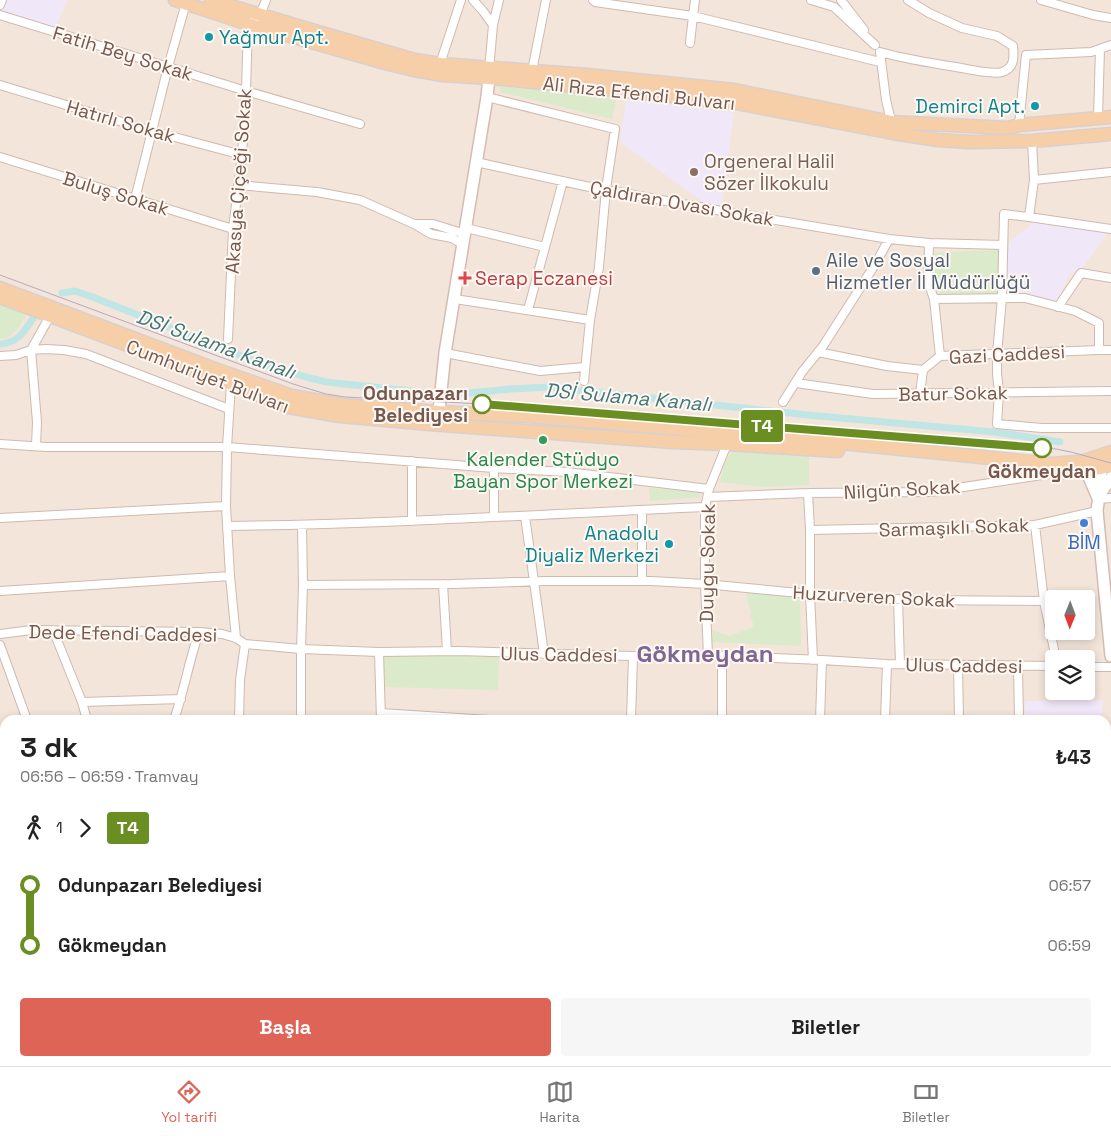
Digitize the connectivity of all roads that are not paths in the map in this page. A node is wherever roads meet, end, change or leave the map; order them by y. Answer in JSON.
{"nodes":[{"id":1,"x":2,"y":0,"type":"edge"},
{"id":2,"x":211,"y":0,"type":"edge"},
{"id":3,"x":266,"y":0,"type":"edge"},
{"id":4,"x":461,"y":0,"type":"edge"},
{"id":5,"x":473,"y":0,"type":"edge"},
{"id":6,"x":499,"y":0,"type":"edge"},
{"id":7,"x":546,"y":0,"type":"edge"},
{"id":8,"x":594,"y":0,"type":"edge"},
{"id":9,"x":695,"y":0,"type":"edge"},
{"id":10,"x":811,"y":0,"type":"edge"},
{"id":11,"x":841,"y":0,"type":"edge"},
{"id":12,"x":908,"y":0,"type":"edge"},
{"id":13,"x":1040,"y":0,"type":"edge"},
{"id":14,"x":180,"y":2,"type":"edge"},
{"id":15,"x":0,"y":5,"type":"edge"},
{"id":16,"x":0,"y":15,"type":"edge"},
{"id":17,"x":260,"y":15,"type":"junction"},
{"id":18,"x":693,"y":16,"type":"junction"},
{"id":19,"x":1111,"y":18,"type":"edge"},
{"id":20,"x":248,"y":24,"type":"junction"},
{"id":21,"x":493,"y":25,"type":"junction"},
{"id":22,"x":690,"y":43,"type":"dead end"},
{"id":23,"x":1111,"y":45,"type":"edge"},
{"id":24,"x":877,"y":49,"type":"junction"},
{"id":25,"x":1100,"y":49,"type":"junction"},
{"id":26,"x":880,"y":62,"type":"junction"},
{"id":27,"x":440,"y":64,"type":"junction"},
{"id":28,"x":168,"y":67,"type":"junction"},
{"id":29,"x":532,"y":71,"type":"junction"},
{"id":30,"x":489,"y":72,"type":"junction"},
{"id":31,"x":0,"y":85,"type":"edge"},
{"id":32,"x":246,"y":91,"type":"junction"},
{"id":33,"x":487,"y":97,"type":"junction"},
{"id":34,"x":1104,"y":118,"type":"edge"},
{"id":35,"x":360,"y":124,"type":"dead end"},
{"id":36,"x":1020,"y":125,"type":"junction"},
{"id":37,"x":892,"y":127,"type":"junction"},
{"id":38,"x":152,"y":131,"type":"junction"},
{"id":39,"x":1111,"y":134,"type":"edge"},
{"id":40,"x":1032,"y":141,"type":"junction"},
{"id":41,"x":242,"y":155,"type":"junction"},
{"id":42,"x":0,"y":156,"type":"edge"},
{"id":43,"x":476,"y":162,"type":"junction"},
{"id":44,"x":1111,"y":172,"type":"edge"},
{"id":45,"x":1034,"y":180,"type":"junction"},
{"id":46,"x":563,"y":181,"type":"junction"},
{"id":47,"x":238,"y":186,"type":"junction"},
{"id":48,"x":606,"y":190,"type":"junction"},
{"id":49,"x":134,"y":199,"type":"junction"},
{"id":50,"x":1029,"y":217,"type":"junction"},
{"id":51,"x":233,"y":229,"type":"junction"},
{"id":52,"x":1111,"y":229,"type":"edge"},
{"id":53,"x":465,"y":235,"type":"junction"},
{"id":54,"x":889,"y":240,"type":"junction"},
{"id":55,"x":929,"y":244,"type":"junction"},
{"id":56,"x":1003,"y":245,"type":"junction"},
{"id":57,"x":545,"y":247,"type":"junction"},
{"id":58,"x":1111,"y":278,"type":"edge"},
{"id":59,"x":0,"y":288,"type":"edge"},
{"id":60,"x":0,"y":297,"type":"edge"},
{"id":61,"x":1002,"y":298,"type":"junction"},
{"id":62,"x":455,"y":299,"type":"junction"},
{"id":63,"x":934,"y":299,"type":"junction"},
{"id":64,"x":1058,"y":307,"type":"junction"},
{"id":65,"x":528,"y":310,"type":"junction"},
{"id":66,"x":50,"y":316,"type":"junction"},
{"id":67,"x":590,"y":320,"type":"junction"},
{"id":68,"x":228,"y":339,"type":"dead end"},
{"id":69,"x":31,"y":350,"type":"junction"},
{"id":70,"x":1099,"y":350,"type":"junction"},
{"id":71,"x":1111,"y":350,"type":"edge"},
{"id":72,"x":818,"y":352,"type":"junction"},
{"id":73,"x":446,"y":354,"type":"junction"},
{"id":74,"x":997,"y":354,"type":"junction"},
{"id":75,"x":0,"y":356,"type":"edge"},
{"id":76,"x":940,"y":356,"type":"junction"},
{"id":77,"x":585,"y":367,"type":"junction"},
{"id":78,"x":923,"y":370,"type":"junction"},
{"id":79,"x":584,"y":381,"type":"dead end"},
{"id":80,"x":796,"y":383,"type":"junction"},
{"id":81,"x":231,"y":384,"type":"junction"},
{"id":82,"x":1111,"y":391,"type":"edge"},
{"id":83,"x":999,"y":392,"type":"junction"},
{"id":84,"x":920,"y":394,"type":"junction"},
{"id":85,"x":782,"y":402,"type":"dead end"},
{"id":86,"x":229,"y":409,"type":"junction"},
{"id":87,"x":438,"y":418,"type":"junction"},
{"id":88,"x":1111,"y":428,"type":"edge"},
{"id":89,"x":0,"y":444,"type":"edge"},
{"id":90,"x":727,"y":444,"type":"junction"},
{"id":91,"x":36,"y":446,"type":"junction"},
{"id":92,"x":227,"y":447,"type":"junction"},
{"id":93,"x":1111,"y":452,"type":"edge"},
{"id":94,"x":412,"y":461,"type":"junction"},
{"id":95,"x":1097,"y":464,"type":"edge"},
{"id":96,"x":494,"y":468,"type":"junction"},
{"id":97,"x":1056,"y":473,"type":"junction"},
{"id":98,"x":1111,"y":478,"type":"edge"},
{"id":99,"x":709,"y":493,"type":"junction"},
{"id":100,"x":808,"y":493,"type":"junction"},
{"id":101,"x":1111,"y":498,"type":"edge"},
{"id":102,"x":1098,"y":499,"type":"junction"},
{"id":103,"x":226,"y":506,"type":"junction"},
{"id":104,"x":706,"y":507,"type":"junction"},
{"id":105,"x":642,"y":510,"type":"junction"},
{"id":106,"x":1097,"y":512,"type":"junction"},
{"id":107,"x":525,"y":516,"type":"junction"},
{"id":108,"x":494,"y":517,"type":"junction"},
{"id":109,"x":0,"y":518,"type":"edge"},
{"id":110,"x":412,"y":521,"type":"junction"},
{"id":111,"x":302,"y":525,"type":"junction"},
{"id":112,"x":1035,"y":525,"type":"junction"},
{"id":113,"x":228,"y":526,"type":"junction"},
{"id":114,"x":810,"y":530,"type":"junction"},
{"id":115,"x":230,"y":576,"type":"junction"},
{"id":116,"x":642,"y":580,"type":"junction"},
{"id":117,"x":534,"y":581,"type":"junction"},
{"id":118,"x":443,"y":584,"type":"junction"},
{"id":119,"x":705,"y":584,"type":"junction"},
{"id":120,"x":304,"y":585,"type":"junction"},
{"id":121,"x":0,"y":591,"type":"edge"},
{"id":122,"x":810,"y":594,"type":"junction"},
{"id":123,"x":898,"y":599,"type":"junction"},
{"id":124,"x":1044,"y":601,"type":"junction"},
{"id":125,"x":53,"y":630,"type":"junction"},
{"id":126,"x":198,"y":632,"type":"junction"},
{"id":127,"x":0,"y":634,"type":"edge"},
{"id":128,"x":236,"y":638,"type":"junction"},
{"id":129,"x":245,"y":644,"type":"junction"},
{"id":130,"x":0,"y":645,"type":"edge"},
{"id":131,"x":301,"y":649,"type":"junction"},
{"id":132,"x":1054,"y":650,"type":"edge"},
{"id":133,"x":447,"y":651,"type":"junction"},
{"id":134,"x":379,"y":652,"type":"junction"},
{"id":135,"x":544,"y":654,"type":"junction"},
{"id":136,"x":633,"y":656,"type":"junction"},
{"id":137,"x":708,"y":656,"type":"junction"},
{"id":138,"x":722,"y":656,"type":"junction"},
{"id":139,"x":1111,"y":656,"type":"edge"},
{"id":140,"x":812,"y":660,"type":"junction"},
{"id":141,"x":822,"y":660,"type":"junction"},
{"id":142,"x":887,"y":664,"type":"junction"},
{"id":143,"x":900,"y":664,"type":"junction"},
{"id":144,"x":958,"y":665,"type":"junction"},
{"id":145,"x":1018,"y":666,"type":"junction"},
{"id":146,"x":1045,"y":666,"type":"edge"},
{"id":147,"x":1095,"y":667,"type":"edge"},
{"id":148,"x":1111,"y":667,"type":"edge"},
{"id":149,"x":181,"y":699,"type":"junction"},
{"id":150,"x":82,"y":702,"type":"junction"},
{"id":151,"x":25,"y":715,"type":"edge"},
{"id":152,"x":86,"y":715,"type":"edge"},
{"id":153,"x":176,"y":715,"type":"edge"},
{"id":154,"x":239,"y":715,"type":"edge"},
{"id":155,"x":301,"y":715,"type":"edge"},
{"id":156,"x":381,"y":715,"type":"edge"},
{"id":157,"x":631,"y":715,"type":"edge"},
{"id":158,"x":722,"y":715,"type":"edge"},
{"id":159,"x":820,"y":715,"type":"edge"},
{"id":160,"x":885,"y":715,"type":"edge"},
{"id":161,"x":958,"y":715,"type":"edge"},
{"id":162,"x":1019,"y":715,"type":"edge"}],
"edges":[{"from":1,"to":15,"type":"street"},
{"from":2,"to":17,"type":"main road","name":"Ali Rıza Efendi Bulvarı"},
{"from":3,"to":17,"type":"street"},
{"from":4,"to":27,"type":"street"},
{"from":5,"to":21,"type":"street"},
{"from":6,"to":21,"type":"street"},
{"from":7,"to":29,"type":"street"},
{"from":8,"to":18,"type":"street"},
{"from":9,"to":18,"type":"street"},
{"from":10,"to":24,"type":"street"},
{"from":11,"to":24,"type":"street"},
{"from":12,"to":24,"type":"street"},
{"from":13,"to":19,"type":"street"},
{"from":14,"to":20,"type":"main road","name":"Ali Rıza Efendi Bulvarı"},
{"from":14,"to":28,"type":"street"},
{"from":16,"to":28,"type":"street","name":"Fatih Bey Sokak"},
{"from":17,"to":20,"type":"street"},
{"from":17,"to":27,"type":"main road","name":"Ali Rıza Efendi Bulvarı"},
{"from":18,"to":22,"type":"street"},
{"from":18,"to":26,"type":"street"},
{"from":20,"to":30,"type":"main road","name":"Ali Rıza Efendi Bulvarı"},
{"from":20,"to":32,"type":"street","name":"Akasya Çiçeği Sokak"},
{"from":21,"to":30,"type":"street"},
{"from":23,"to":25,"type":"street"},
{"from":24,"to":26,"type":"street"},
{"from":25,"to":34,"type":"street"},
{"from":25,"to":36,"type":"street"},
{"from":26,"to":37,"type":"street"},
{"from":27,"to":30,"type":"main road","name":"Ali Rıza Efendi Bulvarı"},
{"from":28,"to":32,"type":"street","name":"Fatih Bey Sokak"},
{"from":28,"to":38,"type":"street"},
{"from":29,"to":30,"type":"main road","name":"Ali Rıza Efendi Bulvarı"},
{"from":29,"to":37,"type":"main road","name":"Ali Rıza Efendi Bulvarı"},
{"from":30,"to":33,"type":"main road"},
{"from":30,"to":37,"type":"main road","name":"Ali Rıza Efendi Bulvarı"},
{"from":31,"to":38,"type":"street","name":"Hatırlı Sokak"},
{"from":32,"to":35,"type":"street","name":"Fatih Bey Sokak"},
{"from":32,"to":41,"type":"street","name":"Akasya Çiçeği Sokak"},
{"from":33,"to":43,"type":"main road"},
{"from":33,"to":48,"type":"street"},
{"from":34,"to":36,"type":"main road","name":"Ali Rıza Efendi Bulvarı"},
{"from":36,"to":37,"type":"main road","name":"Ali Rıza Efendi Bulvarı"},
{"from":37,"to":40,"type":"main road","name":"Ali Rıza Efendi Bulvarı"},
{"from":38,"to":41,"type":"street","name":"Hatırlı Sokak"},
{"from":38,"to":49,"type":"street"},
{"from":39,"to":40,"type":"main road","name":"Ali Rıza Efendi Bulvarı"},
{"from":40,"to":45,"type":"street"},
{"from":41,"to":47,"type":"street","name":"Akasya Çiçeği Sokak"},
{"from":42,"to":49,"type":"street","name":"Buluş Sokak"},
{"from":43,"to":46,"type":"street","name":"Çaldıran Ovası Sokak"},
{"from":43,"to":53,"type":"main road"},
{"from":44,"to":45,"type":"street"},
{"from":45,"to":50,"type":"street"},
{"from":46,"to":48,"type":"street","name":"Çaldıran Ovası Sokak"},
{"from":46,"to":57,"type":"street"},
{"from":47,"to":51,"type":"street","name":"Akasya Çiçeği Sokak"},
{"from":47,"to":53,"type":"street"},
{"from":48,"to":54,"type":"street","name":"Çaldıran Ovası Sokak"},
{"from":48,"to":67,"type":"street"},
{"from":49,"to":51,"type":"street","name":"Buluş Sokak"},
{"from":50,"to":52,"type":"street"},
{"from":50,"to":56,"type":"street"},
{"from":51,"to":68,"type":"street","name":"Akasya Çiçeği Sokak"},
{"from":53,"to":57,"type":"street"},
{"from":53,"to":62,"type":"main road"},
{"from":54,"to":55,"type":"street","name":"Çaldıran Ovası Sokak"},
{"from":54,"to":72,"type":"street"},
{"from":55,"to":56,"type":"street","name":"Çaldıran Ovası Sokak"},
{"from":55,"to":63,"type":"street"},
{"from":56,"to":61,"type":"street"},
{"from":57,"to":65,"type":"street"},
{"from":58,"to":64,"type":"street"},
{"from":59,"to":87,"type":"main road","name":"Cumhuriyet Bulvarı"},
{"from":60,"to":66,"type":"main road","name":"Cumhuriyet Bulvarı"},
{"from":61,"to":63,"type":"street"},
{"from":61,"to":64,"type":"street"},
{"from":61,"to":74,"type":"street"},
{"from":62,"to":65,"type":"street"},
{"from":62,"to":73,"type":"main road"},
{"from":63,"to":76,"type":"street"},
{"from":64,"to":70,"type":"street"},
{"from":65,"to":67,"type":"street"},
{"from":66,"to":69,"type":"street"},
{"from":66,"to":81,"type":"main road","name":"Cumhuriyet Bulvarı"},
{"from":67,"to":77,"type":"street"},
{"from":69,"to":75,"type":"street"},
{"from":69,"to":86,"type":"street"},
{"from":69,"to":91,"type":"street"},
{"from":70,"to":71,"type":"street","name":"Gazi Caddesi"},
{"from":70,"to":74,"type":"street","name":"Gazi Caddesi"},
{"from":72,"to":78,"type":"street","name":"Gazi Caddesi"},
{"from":72,"to":80,"type":"street"},
{"from":73,"to":77,"type":"street"},
{"from":73,"to":87,"type":"main road"},
{"from":74,"to":76,"type":"street","name":"Gazi Caddesi"},
{"from":74,"to":83,"type":"street"},
{"from":76,"to":78,"type":"street","name":"Gazi Caddesi"},
{"from":77,"to":79,"type":"street"},
{"from":78,"to":84,"type":"street"},
{"from":80,"to":84,"type":"street","name":"Batur Sokak"},
{"from":80,"to":85,"type":"street"},
{"from":81,"to":86,"type":"street"},
{"from":81,"to":87,"type":"main road","name":"Cumhuriyet Bulvarı"},
{"from":82,"to":83,"type":"street","name":"Batur Sokak"},
{"from":83,"to":84,"type":"street","name":"Batur Sokak"},
{"from":83,"to":88,"type":"street"},
{"from":86,"to":92,"type":"street"},
{"from":87,"to":90,"type":"main road","name":"Cumhuriyet Bulvarı"},
{"from":87,"to":95,"type":"main road","name":"Cumhuriyet Bulvarı"},
{"from":89,"to":91,"type":"street","name":"Nilgün Sokak"},
{"from":90,"to":97,"type":"main road","name":"Cumhuriyet Bulvarı"},
{"from":90,"to":99,"type":"street","name":"Duygu Sokak"},
{"from":91,"to":92,"type":"street","name":"Nilgün Sokak"},
{"from":92,"to":94,"type":"street","name":"Nilgün Sokak"},
{"from":92,"to":103,"type":"street"},
{"from":93,"to":95,"type":"main road","name":"Cumhuriyet Bulvarı"},
{"from":94,"to":96,"type":"street","name":"Nilgün Sokak"},
{"from":94,"to":110,"type":"street"},
{"from":95,"to":97,"type":"main road","name":"Cumhuriyet Bulvarı"},
{"from":95,"to":102,"type":"main road"},
{"from":96,"to":99,"type":"street","name":"Nilgün Sokak"},
{"from":96,"to":108,"type":"street"},
{"from":97,"to":100,"type":"street","name":"Nilgün Sokak"},
{"from":98,"to":102,"type":"main road"},
{"from":99,"to":100,"type":"street","name":"Nilgün Sokak"},
{"from":99,"to":104,"type":"street","name":"Duygu Sokak"},
{"from":100,"to":114,"type":"street"},
{"from":101,"to":102,"type":"street"},
{"from":102,"to":106,"type":"main road"},
{"from":103,"to":109,"type":"street"},
{"from":103,"to":113,"type":"street"},
{"from":104,"to":105,"type":"street"},
{"from":104,"to":119,"type":"street","name":"Duygu Sokak"},
{"from":105,"to":107,"type":"street"},
{"from":105,"to":116,"type":"street"},
{"from":106,"to":112,"type":"street","name":"Sarmaşıklı Sokak"},
{"from":106,"to":139,"type":"main road"},
{"from":107,"to":108,"type":"street"},
{"from":107,"to":117,"type":"street"},
{"from":108,"to":110,"type":"street"},
{"from":110,"to":111,"type":"street"},
{"from":111,"to":113,"type":"street"},
{"from":111,"to":120,"type":"street"},
{"from":112,"to":114,"type":"street","name":"Sarmaşıklı Sokak"},
{"from":112,"to":124,"type":"street"},
{"from":113,"to":115,"type":"street"},
{"from":114,"to":122,"type":"street"},
{"from":115,"to":121,"type":"street"},
{"from":115,"to":128,"type":"street"},
{"from":116,"to":117,"type":"street","name":"Huzurveren Sokak"},
{"from":116,"to":119,"type":"street","name":"Huzurveren Sokak"},
{"from":117,"to":118,"type":"street","name":"Huzurveren Sokak"},
{"from":117,"to":135,"type":"street"},
{"from":118,"to":120,"type":"street","name":"Huzurveren Sokak"},
{"from":118,"to":133,"type":"street"},
{"from":119,"to":122,"type":"street","name":"Huzurveren Sokak"},
{"from":119,"to":137,"type":"street","name":"Duygu Sokak"},
{"from":120,"to":131,"type":"street"},
{"from":122,"to":123,"type":"street","name":"Huzurveren Sokak"},
{"from":122,"to":140,"type":"street"},
{"from":123,"to":124,"type":"street","name":"Huzurveren Sokak"},
{"from":123,"to":143,"type":"street"},
{"from":124,"to":132,"type":"street"},
{"from":125,"to":126,"type":"street","name":"Dede Efendi Caddesi"},
{"from":125,"to":127,"type":"street","name":"Dede Efendi Caddesi"},
{"from":125,"to":150,"type":"street"},
{"from":126,"to":128,"type":"street","name":"Dede Efendi Caddesi"},
{"from":126,"to":149,"type":"street"},
{"from":128,"to":129,"type":"street","name":"Dede Efendi Caddesi"},
{"from":129,"to":131,"type":"street","name":"Ulus Caddesi"},
{"from":129,"to":154,"type":"street"},
{"from":130,"to":151,"type":"street"},
{"from":131,"to":134,"type":"street","name":"Ulus Caddesi"},
{"from":131,"to":155,"type":"street"},
{"from":133,"to":134,"type":"street","name":"Ulus Caddesi"},
{"from":133,"to":135,"type":"street","name":"Ulus Caddesi"},
{"from":134,"to":156,"type":"street"},
{"from":135,"to":136,"type":"street","name":"Ulus Caddesi"},
{"from":136,"to":137,"type":"street","name":"Ulus Caddesi"},
{"from":136,"to":157,"type":"street"},
{"from":137,"to":138,"type":"street","name":"Ulus Caddesi"},
{"from":138,"to":140,"type":"street","name":"Ulus Caddesi"},
{"from":138,"to":158,"type":"street"},
{"from":140,"to":141,"type":"street","name":"Ulus Caddesi"},
{"from":141,"to":142,"type":"street","name":"Ulus Caddesi"},
{"from":141,"to":159,"type":"street"},
{"from":142,"to":143,"type":"street","name":"Ulus Caddesi"},
{"from":142,"to":160,"type":"street"},
{"from":143,"to":144,"type":"street","name":"Ulus Caddesi"},
{"from":144,"to":145,"type":"street","name":"Ulus Caddesi"},
{"from":144,"to":161,"type":"street"},
{"from":145,"to":146,"type":"street","name":"Ulus Caddesi"},
{"from":145,"to":162,"type":"street"},
{"from":147,"to":148,"type":"street"},
{"from":149,"to":150,"type":"street"},
{"from":149,"to":153,"type":"street"},
{"from":150,"to":152,"type":"street"}]}
